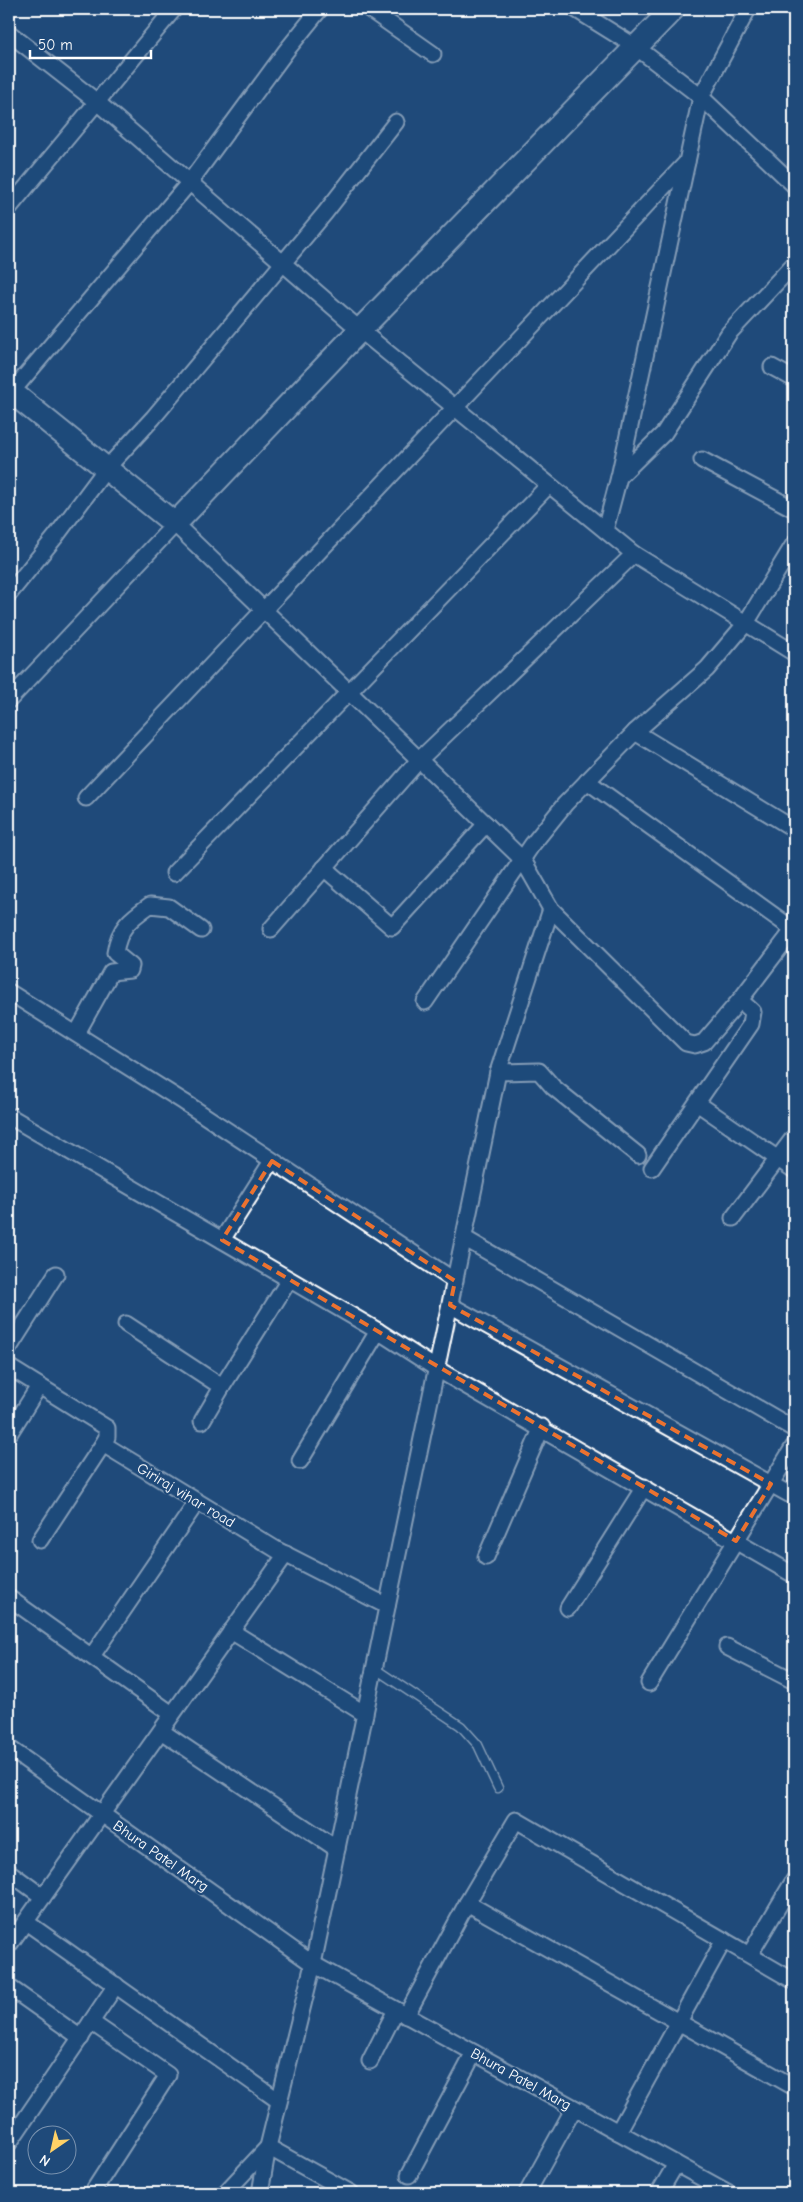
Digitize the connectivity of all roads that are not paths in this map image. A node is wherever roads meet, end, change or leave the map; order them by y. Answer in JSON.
{"nodes":[{"id":1,"x":174,"y":9,"type":"edge"},
{"id":2,"x":320,"y":9,"type":"edge"},
{"id":3,"x":369,"y":9,"type":"edge"},
{"id":4,"x":575,"y":9,"type":"edge"},
{"id":5,"x":673,"y":9,"type":"edge"},
{"id":6,"x":748,"y":9,"type":"edge"},
{"id":7,"x":9,"y":33,"type":"edge"},
{"id":8,"x":636,"y":47,"type":"junction"},
{"id":9,"x":433,"y":54,"type":"dead end"},
{"id":10,"x":701,"y":97,"type":"junction"},
{"id":11,"x":97,"y":102,"type":"junction"},
{"id":12,"x":396,"y":122,"type":"dead end"},
{"id":13,"x":687,"y":162,"type":"junction"},
{"id":14,"x":189,"y":183,"type":"junction"},
{"id":15,"x":794,"y":185,"type":"edge"},
{"id":16,"x":9,"y":208,"type":"edge"},
{"id":17,"x":283,"y":263,"type":"junction"},
{"id":18,"x":794,"y":264,"type":"edge"},
{"id":19,"x":360,"y":330,"type":"junction"},
{"id":20,"x":772,"y":367,"type":"dead end"},
{"id":21,"x":794,"y":379,"type":"edge"},
{"id":22,"x":10,"y":392,"type":"edge"},
{"id":23,"x":456,"y":408,"type":"junction"},
{"id":24,"x":702,"y":460,"type":"dead end"},
{"id":25,"x":106,"y":469,"type":"junction"},
{"id":26,"x":619,"y":477,"type":"junction"},
{"id":27,"x":550,"y":485,"type":"junction"},
{"id":28,"x":794,"y":509,"type":"edge"},
{"id":29,"x":175,"y":524,"type":"junction"},
{"id":30,"x":605,"y":530,"type":"junction"},
{"id":31,"x":794,"y":544,"type":"edge"},
{"id":32,"x":634,"y":554,"type":"junction"},
{"id":33,"x":9,"y":594,"type":"edge"},
{"id":34,"x":264,"y":610,"type":"junction"},
{"id":35,"x":746,"y":623,"type":"junction"},
{"id":36,"x":794,"y":653,"type":"edge"},
{"id":37,"x":349,"y":692,"type":"junction"},
{"id":38,"x":9,"y":700,"type":"edge"},
{"id":39,"x":635,"y":732,"type":"junction"},
{"id":40,"x":419,"y":760,"type":"junction"},
{"id":41,"x":587,"y":781,"type":"junction"},
{"id":42,"x":86,"y":798,"type":"dead end"},
{"id":43,"x":486,"y":824,"type":"junction"},
{"id":44,"x":794,"y":829,"type":"edge"},
{"id":45,"x":523,"y":860,"type":"junction"},
{"id":46,"x":324,"y":868,"type":"junction"},
{"id":47,"x":174,"y":873,"type":"dead end"},
{"id":48,"x":551,"y":908,"type":"junction"},
{"id":49,"x":271,"y":929,"type":"dead end"},
{"id":50,"x":201,"y":930,"type":"dead end"},
{"id":51,"x":794,"y":930,"type":"edge"},
{"id":52,"x":9,"y":992,"type":"edge"},
{"id":53,"x":740,"y":1000,"type":"junction"},
{"id":54,"x":425,"y":1002,"type":"dead end"},
{"id":55,"x":77,"y":1033,"type":"junction"},
{"id":56,"x":498,"y":1072,"type":"junction"},
{"id":57,"x":697,"y":1102,"type":"junction"},
{"id":58,"x":9,"y":1116,"type":"edge"},
{"id":59,"x":794,"y":1137,"type":"edge"},
{"id":60,"x":638,"y":1155,"type":"dead end"},
{"id":61,"x":778,"y":1159,"type":"junction"},
{"id":62,"x":272,"y":1162,"type":"junction"},
{"id":63,"x":652,"y":1168,"type":"dead end"},
{"id":64,"x":794,"y":1170,"type":"edge"},
{"id":65,"x":733,"y":1218,"type":"dead end"},
{"id":66,"x":464,"y":1238,"type":"junction"},
{"id":67,"x":222,"y":1240,"type":"junction"},
{"id":68,"x":56,"y":1274,"type":"dead end"},
{"id":69,"x":289,"y":1280,"type":"junction"},
{"id":70,"x":455,"y":1281,"type":"junction"},
{"id":71,"x":450,"y":1305,"type":"junction"},
{"id":72,"x":126,"y":1324,"type":"dead end"},
{"id":73,"x":378,"y":1331,"type":"junction"},
{"id":74,"x":9,"y":1348,"type":"edge"},
{"id":75,"x":9,"y":1367,"type":"edge"},
{"id":76,"x":437,"y":1369,"type":"junction"},
{"id":77,"x":39,"y":1386,"type":"junction"},
{"id":78,"x":222,"y":1387,"type":"junction"},
{"id":79,"x":202,"y":1421,"type":"dead end"},
{"id":80,"x":542,"y":1428,"type":"junction"},
{"id":81,"x":794,"y":1430,"type":"edge"},
{"id":82,"x":9,"y":1434,"type":"edge"},
{"id":83,"x":103,"y":1444,"type":"junction"},
{"id":84,"x":794,"y":1446,"type":"edge"},
{"id":85,"x":300,"y":1461,"type":"dead end"},
{"id":86,"x":771,"y":1484,"type":"junction"},
{"id":87,"x":644,"y":1487,"type":"junction"},
{"id":88,"x":794,"y":1497,"type":"edge"},
{"id":89,"x":197,"y":1502,"type":"junction"},
{"id":90,"x":40,"y":1540,"type":"dead end"},
{"id":91,"x":736,"y":1541,"type":"junction"},
{"id":92,"x":286,"y":1554,"type":"junction"},
{"id":93,"x":486,"y":1557,"type":"dead end"},
{"id":94,"x":794,"y":1575,"type":"edge"},
{"id":95,"x":9,"y":1598,"type":"edge"},
{"id":96,"x":387,"y":1606,"type":"junction"},
{"id":97,"x":568,"y":1608,"type":"dead end"},
{"id":98,"x":231,"y":1631,"type":"junction"},
{"id":99,"x":727,"y":1646,"type":"dead end"},
{"id":100,"x":92,"y":1656,"type":"junction"},
{"id":101,"x":374,"y":1668,"type":"junction"},
{"id":102,"x":794,"y":1681,"type":"edge"},
{"id":103,"x":649,"y":1683,"type":"dead end"},
{"id":104,"x":172,"y":1714,"type":"junction"},
{"id":105,"x":365,"y":1714,"type":"junction"},
{"id":106,"x":161,"y":1731,"type":"junction"},
{"id":107,"x":9,"y":1748,"type":"edge"},
{"id":108,"x":498,"y":1788,"type":"dead end"},
{"id":109,"x":102,"y":1814,"type":"junction"},
{"id":110,"x":337,"y":1849,"type":"junction"},
{"id":111,"x":9,"y":1872,"type":"edge"},
{"id":112,"x":794,"y":1880,"type":"edge"},
{"id":113,"x":43,"y":1897,"type":"junction"},
{"id":114,"x":467,"y":1903,"type":"junction"},
{"id":115,"x":26,"y":1922,"type":"junction"},
{"id":116,"x":724,"y":1940,"type":"junction"},
{"id":117,"x":9,"y":1945,"type":"edge"},
{"id":118,"x":750,"y":1954,"type":"junction"},
{"id":119,"x":313,"y":1964,"type":"junction"},
{"id":120,"x":794,"y":1981,"type":"edge"},
{"id":121,"x":116,"y":1986,"type":"junction"},
{"id":122,"x":9,"y":1987,"type":"edge"},
{"id":123,"x":401,"y":2013,"type":"junction"},
{"id":124,"x":91,"y":2022,"type":"junction"},
{"id":125,"x":678,"y":2023,"type":"junction"},
{"id":126,"x":81,"y":2038,"type":"junction"},
{"id":127,"x":474,"y":2053,"type":"junction"},
{"id":128,"x":370,"y":2061,"type":"dead end"},
{"id":129,"x":794,"y":2088,"type":"edge"},
{"id":130,"x":279,"y":2101,"type":"junction"},
{"id":131,"x":574,"y":2108,"type":"junction"},
{"id":132,"x":618,"y":2132,"type":"junction"},
{"id":133,"x":9,"y":2144,"type":"edge"},
{"id":134,"x":268,"y":2148,"type":"junction"},
{"id":135,"x":676,"y":2164,"type":"junction"},
{"id":136,"x":409,"y":2175,"type":"dead end"},
{"id":137,"x":92,"y":2193,"type":"edge"},
{"id":138,"x":225,"y":2193,"type":"edge"},
{"id":139,"x":260,"y":2193,"type":"edge"},
{"id":140,"x":351,"y":2193,"type":"edge"},
{"id":141,"x":527,"y":2193,"type":"edge"},
{"id":142,"x":659,"y":2193,"type":"edge"},
{"id":143,"x":729,"y":2193,"type":"edge"}],
"edges":[{"from":1,"to":11,"type":"street"},
{"from":2,"to":14,"type":"street"},
{"from":3,"to":9,"type":"street"},
{"from":4,"to":8,"type":"street"},
{"from":5,"to":8,"type":"street"},
{"from":6,"to":10,"type":"street"},
{"from":7,"to":11,"type":"street"},
{"from":8,"to":10,"type":"street"},
{"from":8,"to":19,"type":"street"},
{"from":10,"to":13,"type":"street"},
{"from":10,"to":15,"type":"street"},
{"from":11,"to":14,"type":"street"},
{"from":11,"to":16,"type":"street"},
{"from":12,"to":17,"type":"street"},
{"from":13,"to":23,"type":"street"},
{"from":13,"to":26,"type":"street"},
{"from":14,"to":17,"type":"street"},
{"from":14,"to":22,"type":"street"},
{"from":17,"to":19,"type":"street"},
{"from":17,"to":25,"type":"street"},
{"from":18,"to":26,"type":"street"},
{"from":19,"to":23,"type":"street"},
{"from":19,"to":29,"type":"street"},
{"from":20,"to":21,"type":"street"},
{"from":22,"to":25,"type":"street"},
{"from":23,"to":27,"type":"street"},
{"from":23,"to":34,"type":"street"},
{"from":24,"to":28,"type":"street"},
{"from":25,"to":29,"type":"street"},
{"from":25,"to":33,"type":"street"},
{"from":26,"to":30,"type":"street"},
{"from":27,"to":30,"type":"street"},
{"from":27,"to":37,"type":"street"},
{"from":29,"to":34,"type":"street"},
{"from":29,"to":38,"type":"street"},
{"from":30,"to":32,"type":"street"},
{"from":31,"to":35,"type":"street"},
{"from":32,"to":35,"type":"street"},
{"from":32,"to":40,"type":"street"},
{"from":34,"to":37,"type":"street"},
{"from":34,"to":42,"type":"street"},
{"from":35,"to":36,"type":"street"},
{"from":35,"to":39,"type":"street"},
{"from":37,"to":40,"type":"street"},
{"from":37,"to":47,"type":"street"},
{"from":39,"to":41,"type":"street"},
{"from":39,"to":44,"type":"street"},
{"from":40,"to":43,"type":"street"},
{"from":40,"to":46,"type":"street"},
{"from":41,"to":45,"type":"street"},
{"from":41,"to":51,"type":"street"},
{"from":43,"to":45,"type":"street"},
{"from":43,"to":46,"type":"street"},
{"from":45,"to":48,"type":"street"},
{"from":45,"to":54,"type":"street"},
{"from":46,"to":49,"type":"street"},
{"from":48,"to":53,"type":"street"},
{"from":48,"to":56,"type":"street"},
{"from":50,"to":55,"type":"street"},
{"from":51,"to":53,"type":"street"},
{"from":52,"to":55,"type":"street"},
{"from":53,"to":57,"type":"street"},
{"from":55,"to":62,"type":"street"},
{"from":56,"to":60,"type":"street"},
{"from":56,"to":66,"type":"street"},
{"from":57,"to":61,"type":"street"},
{"from":57,"to":63,"type":"street"},
{"from":58,"to":67,"type":"street"},
{"from":59,"to":61,"type":"street"},
{"from":61,"to":64,"type":"street"},
{"from":61,"to":65,"type":"street"},
{"from":62,"to":67,"type":"street"},
{"from":62,"to":70,"type":"street"},
{"from":66,"to":70,"type":"street"},
{"from":66,"to":81,"type":"street"},
{"from":67,"to":69,"type":"street"},
{"from":68,"to":74,"type":"street"},
{"from":69,"to":73,"type":"street"},
{"from":69,"to":78,"type":"street"},
{"from":70,"to":71,"type":"street"},
{"from":71,"to":76,"type":"street"},
{"from":71,"to":86,"type":"street"},
{"from":72,"to":78,"type":"street"},
{"from":73,"to":76,"type":"street"},
{"from":73,"to":85,"type":"street"},
{"from":75,"to":77,"type":"street"},
{"from":76,"to":80,"type":"street"},
{"from":76,"to":96,"type":"street"},
{"from":77,"to":82,"type":"street"},
{"from":77,"to":83,"type":"street"},
{"from":78,"to":79,"type":"street"},
{"from":80,"to":87,"type":"street"},
{"from":80,"to":93,"type":"street"},
{"from":83,"to":89,"type":"street","name":"Giriraj vihar road"},
{"from":83,"to":90,"type":"street"},
{"from":84,"to":86,"type":"street"},
{"from":86,"to":88,"type":"street"},
{"from":86,"to":91,"type":"street"},
{"from":87,"to":91,"type":"street"},
{"from":87,"to":97,"type":"street"},
{"from":89,"to":92,"type":"street","name":"Giriraj vihar road"},
{"from":89,"to":100,"type":"street"},
{"from":91,"to":94,"type":"street"},
{"from":91,"to":103,"type":"street"},
{"from":92,"to":96,"type":"street","name":"Giriraj vihar road"},
{"from":92,"to":98,"type":"street"},
{"from":95,"to":100,"type":"street"},
{"from":96,"to":101,"type":"street"},
{"from":98,"to":104,"type":"street"},
{"from":98,"to":105,"type":"street"},
{"from":99,"to":102,"type":"street"},
{"from":100,"to":104,"type":"street"},
{"from":101,"to":105,"type":"street"},
{"from":101,"to":108,"type":"lane"},
{"from":104,"to":106,"type":"street"},
{"from":105,"to":110,"type":"street"},
{"from":106,"to":109,"type":"street"},
{"from":106,"to":110,"type":"street"},
{"from":107,"to":109,"type":"street","name":"Bhura Patel Marg"},
{"from":109,"to":113,"type":"street"},
{"from":109,"to":119,"type":"street","name":"Bhura Patel Marg"},
{"from":110,"to":119,"type":"street"},
{"from":111,"to":113,"type":"street"},
{"from":112,"to":118,"type":"street"},
{"from":113,"to":115,"type":"street"},
{"from":114,"to":116,"type":"street"},
{"from":114,"to":123,"type":"street"},
{"from":114,"to":125,"type":"street"},
{"from":115,"to":117,"type":"street"},
{"from":115,"to":121,"type":"street"},
{"from":116,"to":118,"type":"street"},
{"from":116,"to":125,"type":"street"},
{"from":118,"to":120,"type":"street"},
{"from":119,"to":123,"type":"street","name":"Bhura Patel Marg"},
{"from":119,"to":130,"type":"street"},
{"from":121,"to":124,"type":"street"},
{"from":121,"to":130,"type":"street"},
{"from":122,"to":126,"type":"street"},
{"from":123,"to":127,"type":"street","name":"Bhura Patel Marg"},
{"from":123,"to":128,"type":"street"},
{"from":124,"to":126,"type":"street"},
{"from":124,"to":137,"type":"street"},
{"from":125,"to":129,"type":"street"},
{"from":125,"to":132,"type":"street"},
{"from":126,"to":133,"type":"street"},
{"from":127,"to":131,"type":"street","name":"Bhura Patel Marg"},
{"from":127,"to":136,"type":"street"},
{"from":130,"to":134,"type":"street"},
{"from":131,"to":132,"type":"street","name":"Bhura Patel Marg"},
{"from":131,"to":141,"type":"street"},
{"from":132,"to":135,"type":"street","name":"Bhura Patel Marg"},
{"from":134,"to":138,"type":"street"},
{"from":134,"to":139,"type":"street"},
{"from":134,"to":140,"type":"street"},
{"from":135,"to":142,"type":"street"},
{"from":135,"to":143,"type":"street","name":"Bhura Patel Marg"}]}
